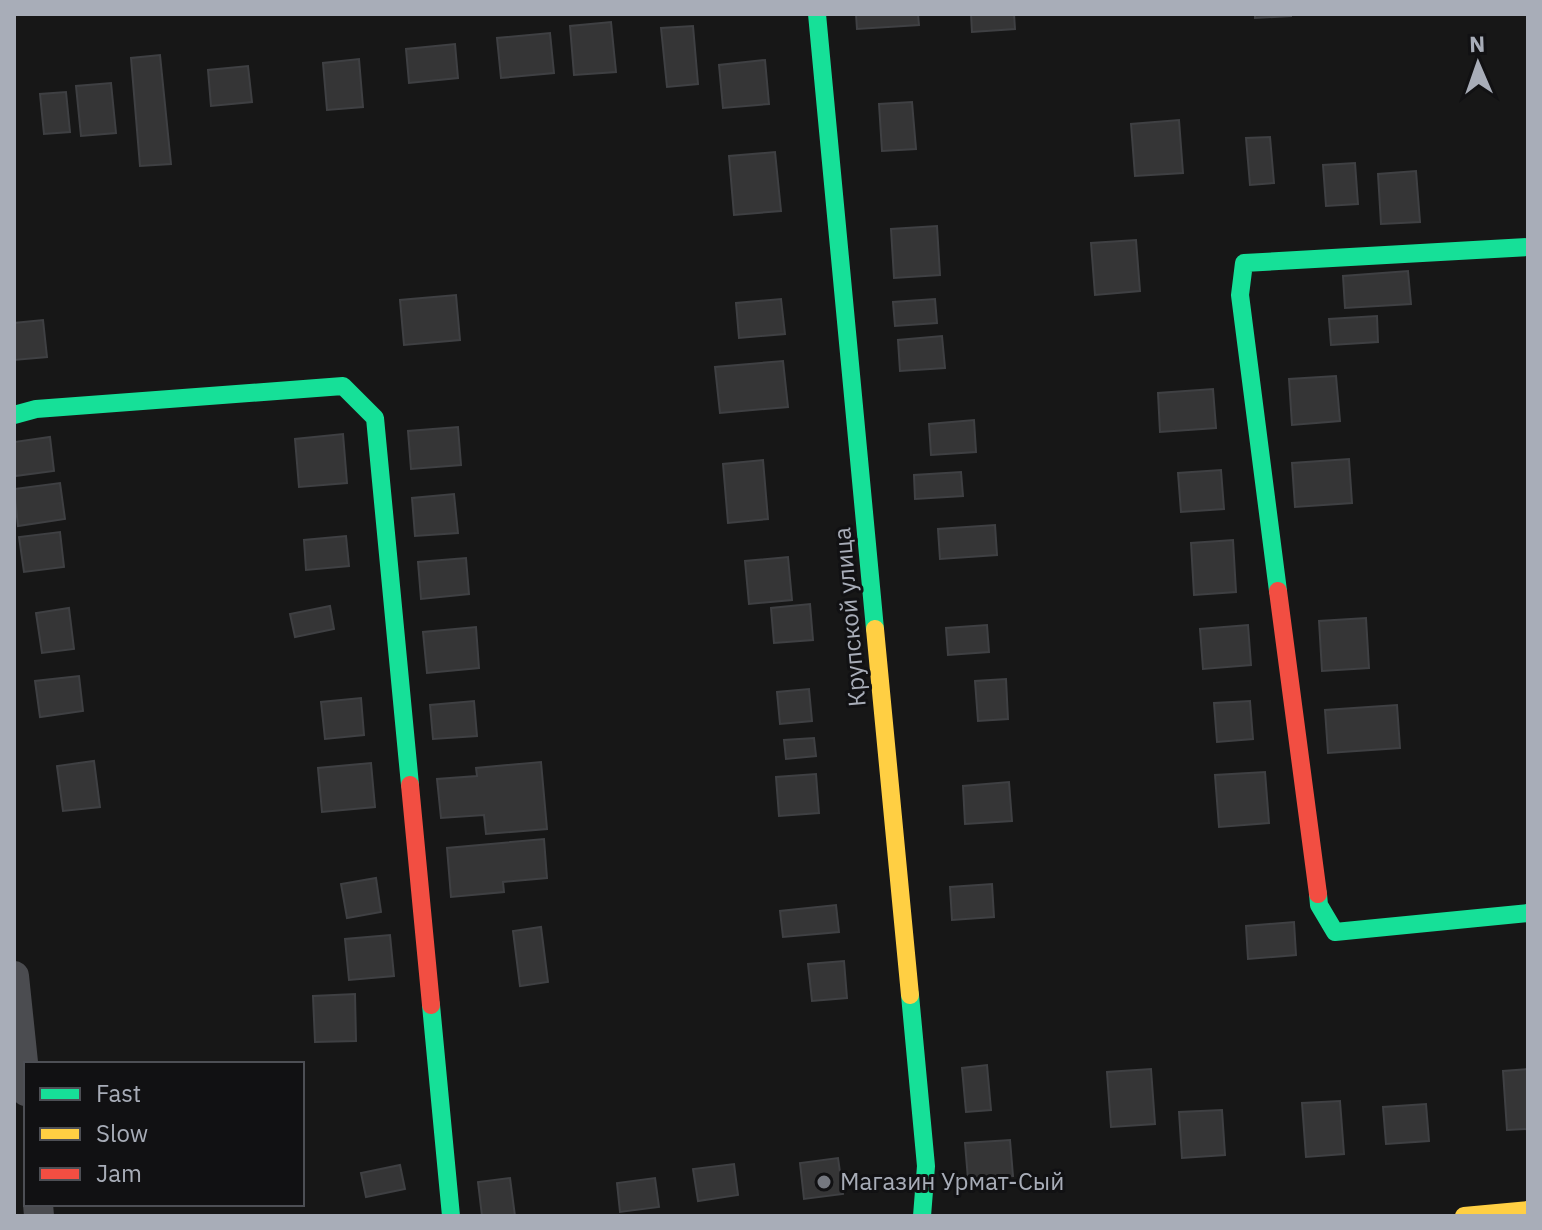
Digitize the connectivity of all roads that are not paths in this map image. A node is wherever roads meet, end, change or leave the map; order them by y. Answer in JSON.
{"nodes":[{"id":1,"x":817,"y":14,"type":"edge"},
{"id":2,"x":1528,"y":247,"type":"edge"},
{"id":3,"x":14,"y":415,"type":"edge"},
{"id":4,"x":1528,"y":913,"type":"edge"},
{"id":5,"x":14,"y":976,"type":"edge"},
{"id":6,"x":24,"y":1072,"type":"edge"},
{"id":7,"x":1528,"y":1210,"type":"edge"},
{"id":8,"x":451,"y":1216,"type":"edge"},
{"id":9,"x":922,"y":1216,"type":"edge"},
{"id":10,"x":1464,"y":1216,"type":"edge"}],
"edges":[{"from":1,"to":9,"type":"street","name":"Крупской улица"},
{"from":2,"to":4,"type":"street"},
{"from":3,"to":8,"type":"street"},
{"from":5,"to":6,"type":"street"},
{"from":7,"to":10,"type":"street"}]}
